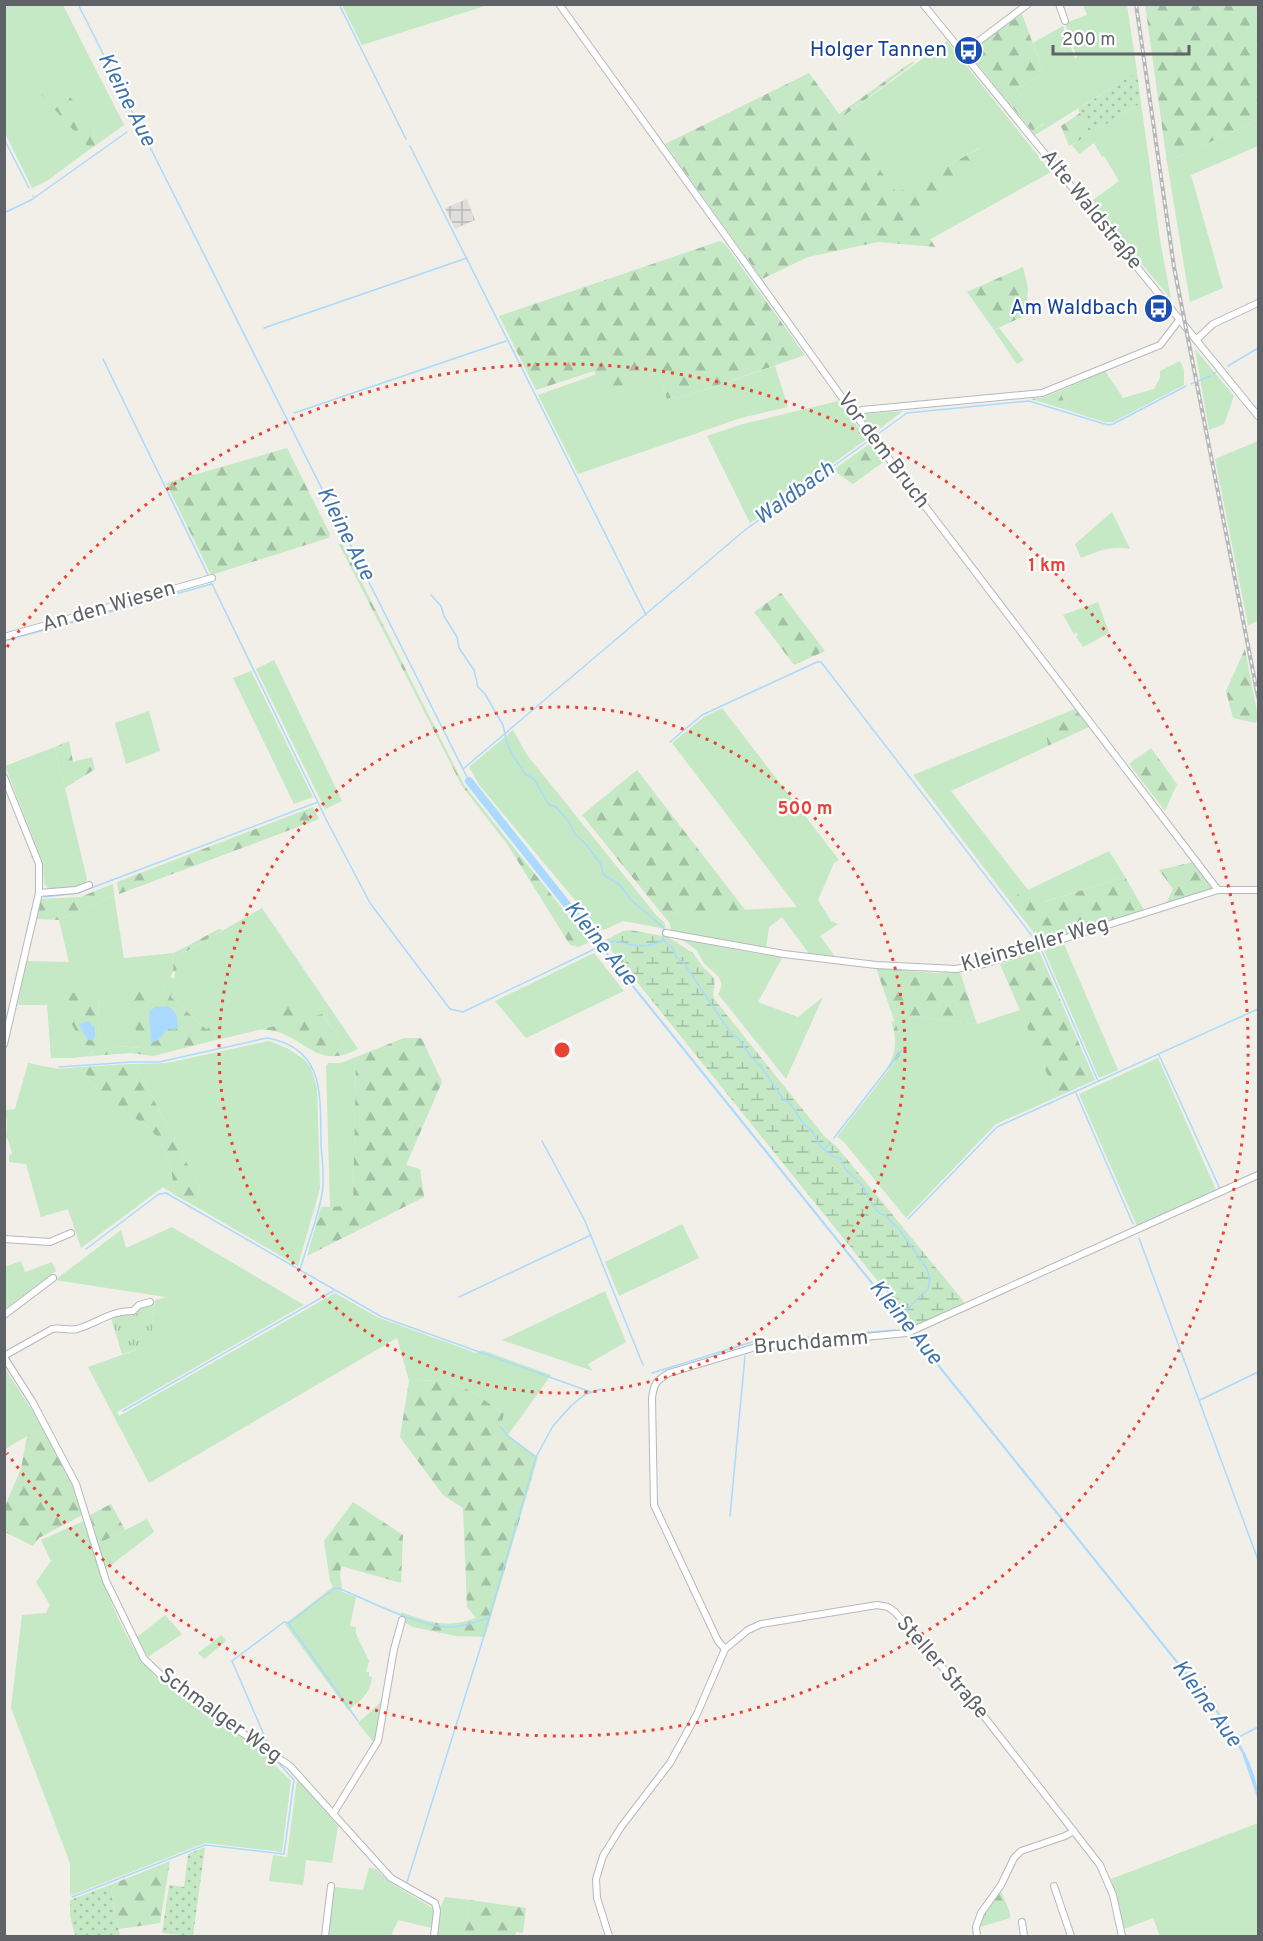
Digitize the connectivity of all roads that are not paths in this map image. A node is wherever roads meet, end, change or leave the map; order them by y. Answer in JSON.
{"nodes":[{"id":1,"x":559,"y":4,"type":"edge"},
{"id":2,"x":923,"y":4,"type":"edge"},
{"id":3,"x":1028,"y":4,"type":"edge"},
{"id":4,"x":1059,"y":4,"type":"edge"},
{"id":5,"x":1065,"y":21,"type":"dead end"},
{"id":6,"x":963,"y":53,"type":"junction"},
{"id":7,"x":1258,"y":303,"type":"edge"},
{"id":8,"x":1179,"y":319,"type":"junction"},
{"id":9,"x":1196,"y":340,"type":"junction"},
{"id":10,"x":854,"y":413,"type":"junction"},
{"id":11,"x":1258,"y":416,"type":"edge"},
{"id":12,"x":210,"y":579,"type":"dead end"},
{"id":13,"x":4,"y":637,"type":"edge"},
{"id":14,"x":4,"y":777,"type":"edge"},
{"id":15,"x":89,"y":885,"type":"dead end"},
{"id":16,"x":1218,"y":890,"type":"junction"},
{"id":17,"x":1258,"y":890,"type":"edge"},
{"id":18,"x":39,"y":893,"type":"junction"},
{"id":19,"x":666,"y":933,"type":"dead end"},
{"id":20,"x":4,"y":1044,"type":"edge"},
{"id":21,"x":1258,"y":1175,"type":"edge"},
{"id":22,"x":71,"y":1233,"type":"dead end"},
{"id":23,"x":4,"y":1239,"type":"edge"},
{"id":24,"x":53,"y":1278,"type":"dead end"},
{"id":25,"x":150,"y":1302,"type":"dead end"},
{"id":26,"x":4,"y":1315,"type":"edge"},
{"id":27,"x":4,"y":1357,"type":"edge"},
{"id":28,"x":402,"y":1620,"type":"dead end"},
{"id":29,"x":725,"y":1649,"type":"junction"},
{"id":30,"x":333,"y":1814,"type":"junction"},
{"id":31,"x":1074,"y":1831,"type":"junction"},
{"id":32,"x":331,"y":1886,"type":"dead end"},
{"id":33,"x":1054,"y":1886,"type":"dead end"},
{"id":34,"x":1022,"y":1922,"type":"dead end"},
{"id":35,"x":325,"y":1936,"type":"edge"},
{"id":36,"x":434,"y":1936,"type":"edge"},
{"id":37,"x":609,"y":1936,"type":"edge"},
{"id":38,"x":977,"y":1936,"type":"edge"},
{"id":39,"x":1024,"y":1936,"type":"edge"},
{"id":40,"x":1071,"y":1936,"type":"edge"},
{"id":41,"x":1122,"y":1936,"type":"edge"}],
"edges":[{"from":1,"to":10,"type":"street","name":"Vor dem Bruch"},
{"from":2,"to":6,"type":"street","name":"Alte Waldstraße"},
{"from":3,"to":6,"type":"street"},
{"from":4,"to":5,"type":"street"},
{"from":6,"to":8,"type":"street","name":"Alte Waldstraße"},
{"from":7,"to":9,"type":"street"},
{"from":8,"to":9,"type":"street","name":"Alte Waldstraße"},
{"from":8,"to":10,"type":"street"},
{"from":9,"to":11,"type":"street","name":"Alte Waldstraße"},
{"from":10,"to":16,"type":"street","name":"Vor dem Bruch"},
{"from":12,"to":13,"type":"street","name":"An den Wiesen"},
{"from":14,"to":18,"type":"street"},
{"from":15,"to":18,"type":"street"},
{"from":16,"to":17,"type":"street","name":"Kleinsteller Weg"},
{"from":16,"to":19,"type":"street","name":"Kleinsteller Weg"},
{"from":18,"to":20,"type":"street"},
{"from":21,"to":29,"type":"street","name":"Bruchdamm"},
{"from":22,"to":23,"type":"street"},
{"from":24,"to":26,"type":"street"},
{"from":25,"to":27,"type":"street","name":"Schmalger Weg"},
{"from":27,"to":30,"type":"street","name":"Schmalger Weg"},
{"from":28,"to":30,"type":"street"},
{"from":29,"to":31,"type":"street","name":"Steller Straße"},
{"from":29,"to":37,"type":"street","name":"Steller Straße"},
{"from":30,"to":36,"type":"street","name":"Schmalger Weg"},
{"from":31,"to":38,"type":"street"},
{"from":31,"to":41,"type":"street","name":"Steller Straße"},
{"from":32,"to":35,"type":"street"},
{"from":33,"to":40,"type":"street"},
{"from":34,"to":39,"type":"street"}]}
